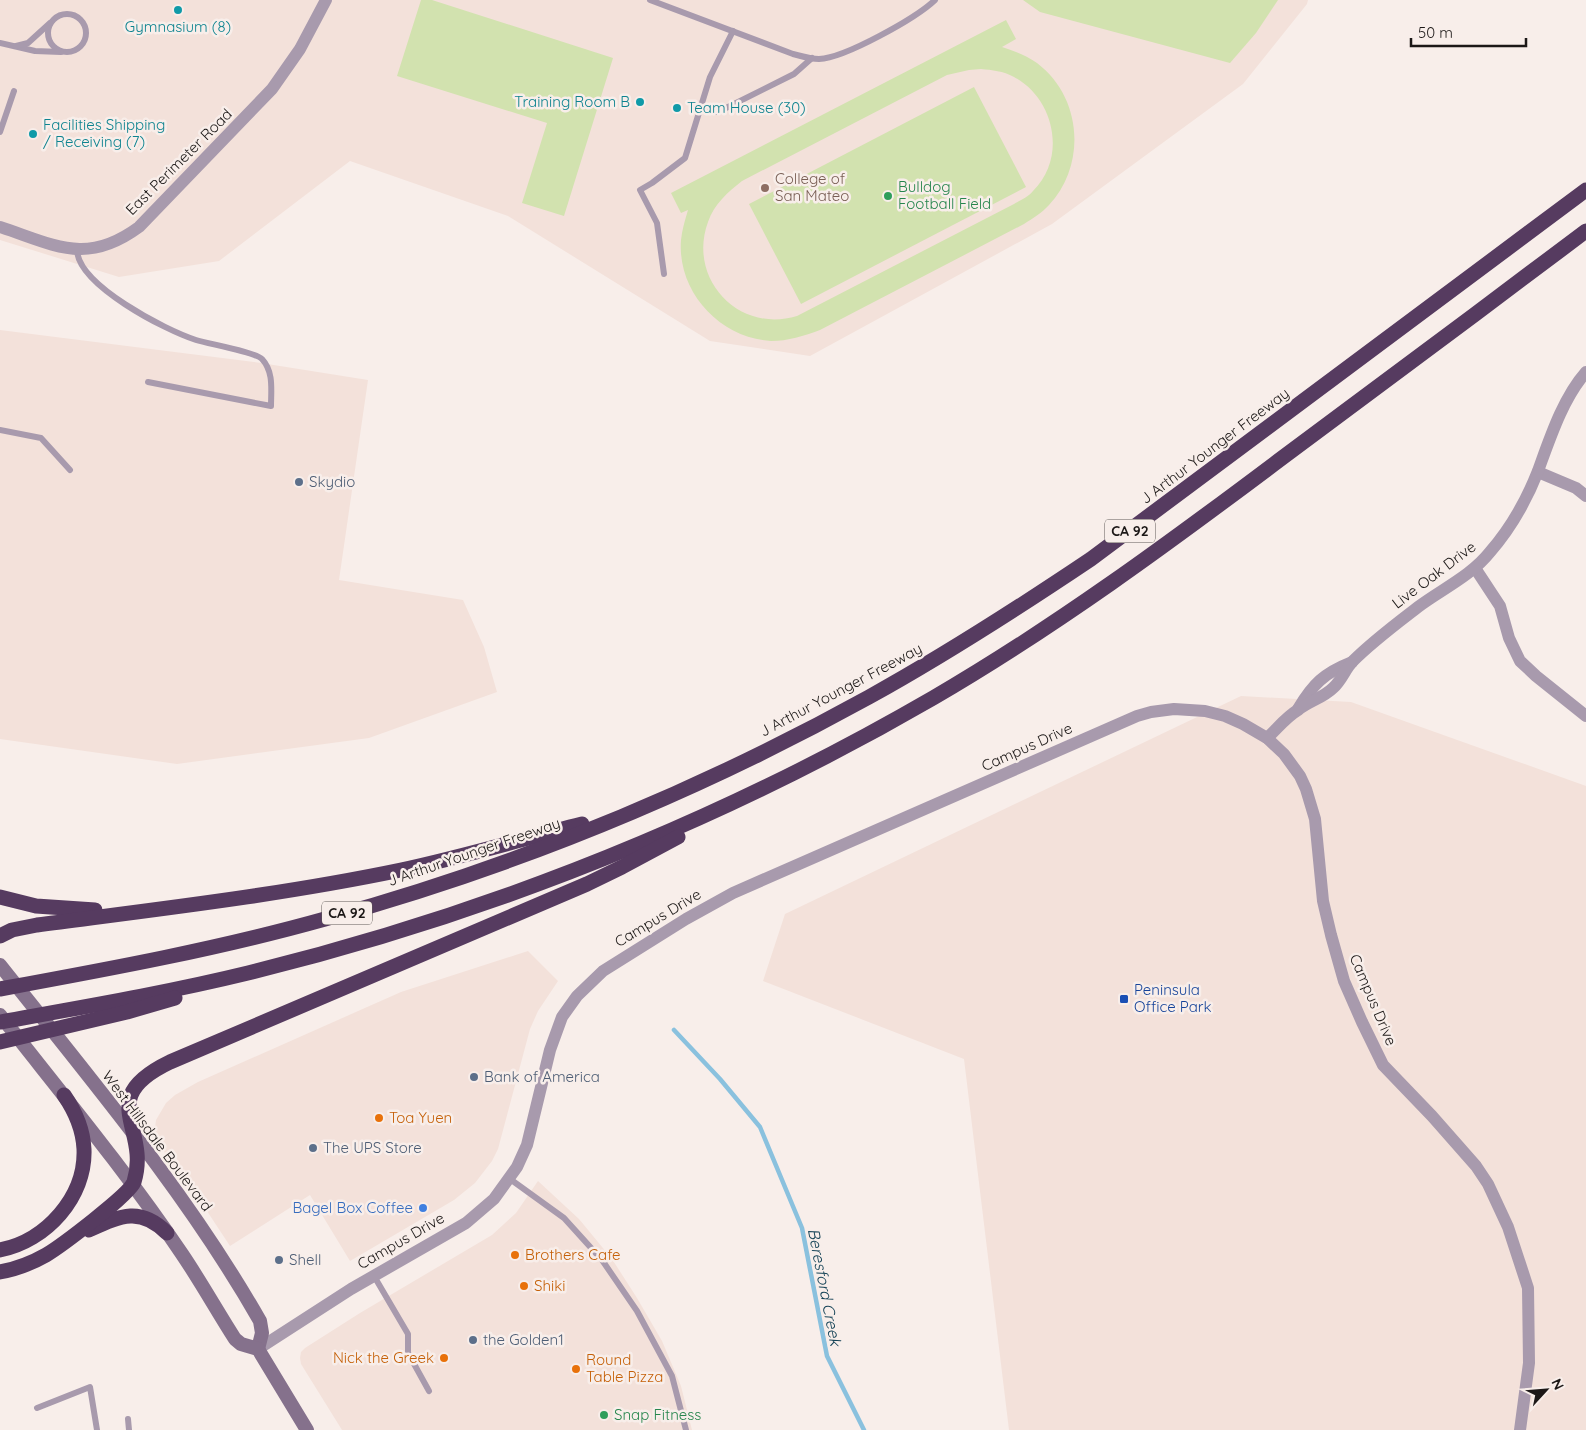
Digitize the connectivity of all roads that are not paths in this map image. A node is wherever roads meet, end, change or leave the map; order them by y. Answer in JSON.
{"nodes":[{"id":1,"x":326,"y":0,"type":"edge"},
{"id":2,"x":650,"y":0,"type":"edge"},
{"id":3,"x":936,"y":0,"type":"edge"},
{"id":4,"x":53,"y":20,"type":"junction"},
{"id":5,"x":733,"y":31,"type":"junction"},
{"id":6,"x":3,"y":44,"type":"edge"},
{"id":7,"x":70,"y":52,"type":"junction"},
{"id":8,"x":812,"y":58,"type":"junction"},
{"id":9,"x":14,"y":90,"type":"dead end"},
{"id":10,"x":700,"y":109,"type":"junction"},
{"id":11,"x":0,"y":132,"type":"edge"},
{"id":12,"x":1586,"y":190,"type":"edge"},
{"id":13,"x":0,"y":227,"type":"edge"},
{"id":14,"x":1586,"y":231,"type":"edge"},
{"id":15,"x":77,"y":250,"type":"junction"},
{"id":16,"x":664,"y":274,"type":"dead end"},
{"id":17,"x":1586,"y":372,"type":"edge"},
{"id":18,"x":148,"y":382,"type":"dead end"},
{"id":19,"x":0,"y":430,"type":"edge"},
{"id":20,"x":70,"y":470,"type":"dead end"},
{"id":21,"x":1538,"y":472,"type":"junction"},
{"id":22,"x":1586,"y":496,"type":"edge"},
{"id":23,"x":1475,"y":568,"type":"junction"},
{"id":24,"x":1586,"y":716,"type":"edge"},
{"id":25,"x":1267,"y":738,"type":"junction"},
{"id":26,"x":750,"y":794,"type":"junction"},
{"id":27,"x":636,"y":810,"type":"junction"},
{"id":28,"x":0,"y":897,"type":"edge"},
{"id":29,"x":131,"y":913,"type":"junction"},
{"id":30,"x":0,"y":936,"type":"edge"},
{"id":31,"x":0,"y":966,"type":"edge"},
{"id":32,"x":277,"y":966,"type":"junction"},
{"id":33,"x":0,"y":989,"type":"edge"},
{"id":34,"x":0,"y":1015,"type":"edge"},
{"id":35,"x":0,"y":1022,"type":"edge"},
{"id":36,"x":0,"y":1042,"type":"edge"},
{"id":37,"x":64,"y":1095,"type":"junction"},
{"id":38,"x":135,"y":1136,"type":"junction"},
{"id":39,"x":510,"y":1179,"type":"junction"},
{"id":40,"x":133,"y":1185,"type":"junction"},
{"id":41,"x":167,"y":1233,"type":"junction"},
{"id":42,"x":65,"y":1242,"type":"junction"},
{"id":43,"x":0,"y":1250,"type":"edge"},
{"id":44,"x":0,"y":1272,"type":"edge"},
{"id":45,"x":374,"y":1276,"type":"junction"},
{"id":46,"x":258,"y":1349,"type":"junction"},
{"id":47,"x":429,"y":1391,"type":"dead end"},
{"id":48,"x":37,"y":1408,"type":"dead end"},
{"id":49,"x":128,"y":1419,"type":"dead end"},
{"id":50,"x":97,"y":1430,"type":"edge"},
{"id":51,"x":129,"y":1430,"type":"edge"},
{"id":52,"x":307,"y":1430,"type":"edge"},
{"id":53,"x":686,"y":1430,"type":"edge"},
{"id":54,"x":1520,"y":1430,"type":"edge"}],
"edges":[{"from":1,"to":15,"type":"street","name":"East Perimeter Road"},
{"from":2,"to":5,"type":"lane"},
{"from":3,"to":8,"type":"lane"},
{"from":4,"to":6,"type":"lane"},
{"from":4,"to":7,"type":"lane"},
{"from":4,"to":7,"type":"lane"},
{"from":5,"to":8,"type":"lane"},
{"from":5,"to":10,"type":"lane"},
{"from":6,"to":7,"type":"lane"},
{"from":8,"to":10,"type":"lane"},
{"from":9,"to":11,"type":"lane"},
{"from":10,"to":16,"type":"lane"},
{"from":12,"to":27,"type":"highway","name":"J Arthur Younger Freeway","number":"CA 92"},
{"from":13,"to":15,"type":"street","name":"East Perimeter Road"},
{"from":14,"to":26,"type":"highway","number":"CA 92"},
{"from":15,"to":18,"type":"lane"},
{"from":17,"to":21,"type":"street","name":"Live Oak Drive"},
{"from":19,"to":20,"type":"lane"},
{"from":21,"to":22,"type":"street"},
{"from":21,"to":23,"type":"street","name":"Live Oak Drive"},
{"from":23,"to":24,"type":"street"},
{"from":23,"to":25,"type":"street","name":"Live Oak Drive"},
{"from":25,"to":39,"type":"street","name":"Campus Drive"},
{"from":25,"to":54,"type":"street","name":"Campus Drive"},
{"from":26,"to":32,"type":"highway","number":"CA 92"},
{"from":26,"to":38,"type":"highway"},
{"from":27,"to":29,"type":"highway"},
{"from":27,"to":33,"type":"highway","name":"J Arthur Younger Freeway","number":"CA 92"},
{"from":28,"to":29,"type":"highway"},
{"from":29,"to":30,"type":"highway"},
{"from":31,"to":38,"type":"main road","name":"West Hillsdale Boulevard"},
{"from":32,"to":35,"type":"highway","number":"CA 92"},
{"from":32,"to":36,"type":"highway"},
{"from":34,"to":37,"type":"main road"},
{"from":37,"to":40,"type":"main road"},
{"from":37,"to":43,"type":"highway"},
{"from":38,"to":40,"type":"highway"},
{"from":38,"to":46,"type":"main road","name":"West Hillsdale Boulevard"},
{"from":39,"to":45,"type":"street","name":"Campus Drive"},
{"from":39,"to":53,"type":"lane"},
{"from":40,"to":41,"type":"main road"},
{"from":40,"to":42,"type":"highway"},
{"from":41,"to":42,"type":"highway"},
{"from":41,"to":46,"type":"main road"},
{"from":42,"to":44,"type":"highway"},
{"from":45,"to":46,"type":"street","name":"Campus Drive"},
{"from":45,"to":47,"type":"lane"},
{"from":46,"to":52,"type":"main road"},
{"from":48,"to":50,"type":"lane"},
{"from":49,"to":51,"type":"lane"}]}
